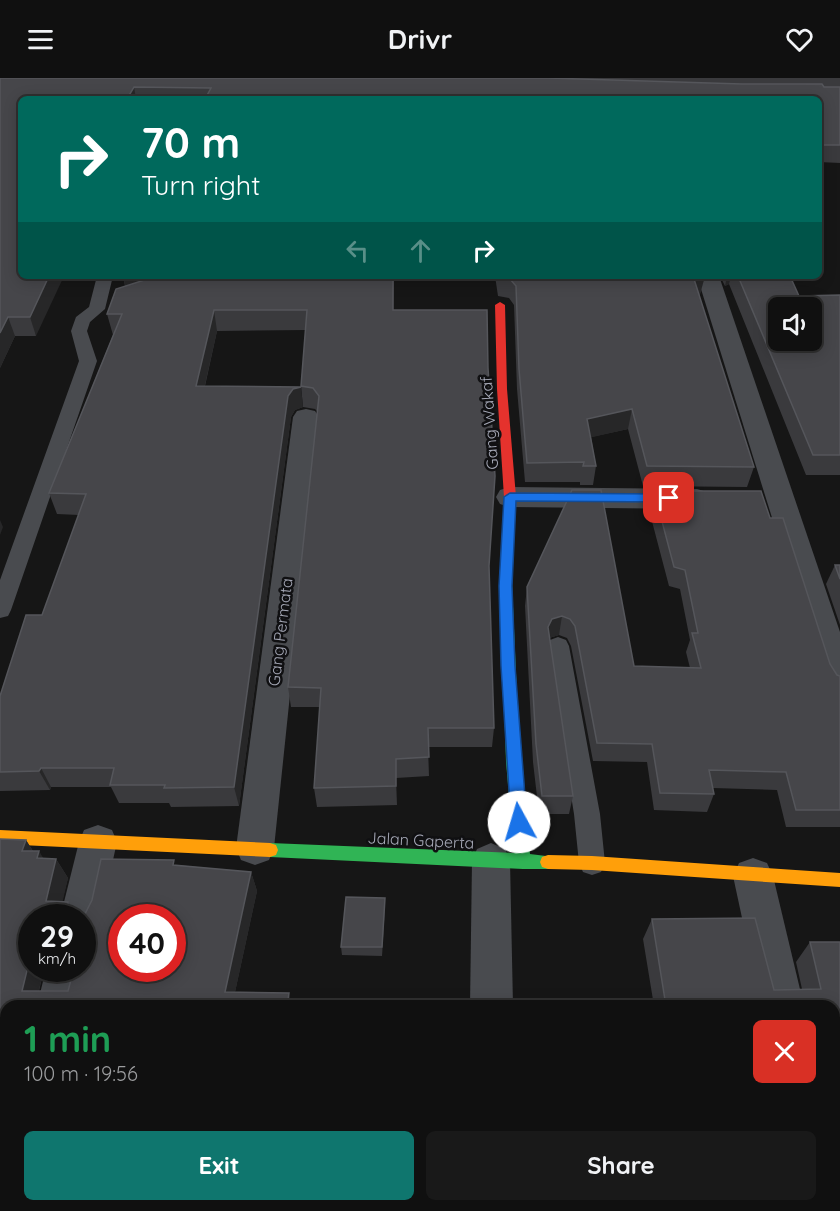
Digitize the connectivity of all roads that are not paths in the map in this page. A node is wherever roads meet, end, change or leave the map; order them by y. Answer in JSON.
{"nodes":[{"id":1,"x":104,"y":279,"type":"edge"},
{"id":2,"x":709,"y":279,"type":"edge"},
{"id":3,"x":116,"y":304,"type":"edge"},
{"id":4,"x":500,"y":305,"type":"dead end"},
{"id":5,"x":97,"y":309,"type":"junction"},
{"id":6,"x":306,"y":417,"type":"dead end"},
{"id":7,"x":510,"y":497,"type":"junction"},
{"id":8,"x":782,"y":500,"type":"junction"},
{"id":9,"x":0,"y":607,"type":"edge"},
{"id":10,"x":558,"y":646,"type":"dead end"},
{"id":11,"x":840,"y":682,"type":"edge"},
{"id":12,"x":0,"y":837,"type":"edge"},
{"id":13,"x":98,"y":842,"type":"junction"},
{"id":14,"x":255,"y":848,"type":"junction"},
{"id":15,"x":507,"y":861,"type":"junction"},
{"id":16,"x":592,"y":864,"type":"junction"},
{"id":17,"x":753,"y":876,"type":"junction"},
{"id":18,"x":840,"y":880,"type":"edge"},
{"id":19,"x":83,"y":904,"type":"edge"},
{"id":20,"x":64,"y":982,"type":"edge"},
{"id":21,"x":59,"y":1000,"type":"edge"},
{"id":22,"x":492,"y":1000,"type":"edge"},
{"id":23,"x":782,"y":1000,"type":"edge"}],
"edges":[{"from":1,"to":5,"type":"lane"},
{"from":2,"to":8,"type":"street"},
{"from":3,"to":5,"type":"lane"},
{"from":4,"to":7,"type":"street","name":"Gang Wakaf"},
{"from":5,"to":9,"type":"lane"},
{"from":6,"to":14,"type":"street","name":"Gang Permata"},
{"from":7,"to":8,"type":"street"},
{"from":7,"to":15,"type":"street","name":"Gang Wakaf"},
{"from":8,"to":11,"type":"street"},
{"from":10,"to":16,"type":"lane"},
{"from":12,"to":13,"type":"street","name":"Jalan Gaperta"},
{"from":13,"to":14,"type":"street","name":"Jalan Gaperta"},
{"from":13,"to":19,"type":"street"},
{"from":14,"to":15,"type":"street","name":"Jalan Gaperta"},
{"from":15,"to":16,"type":"street","name":"Jalan Gaperta"},
{"from":15,"to":22,"type":"street"},
{"from":16,"to":17,"type":"street","name":"Jalan Gaperta"},
{"from":17,"to":18,"type":"street","name":"Jalan Gaperta"},
{"from":17,"to":23,"type":"street"},
{"from":20,"to":21,"type":"street"}]}
